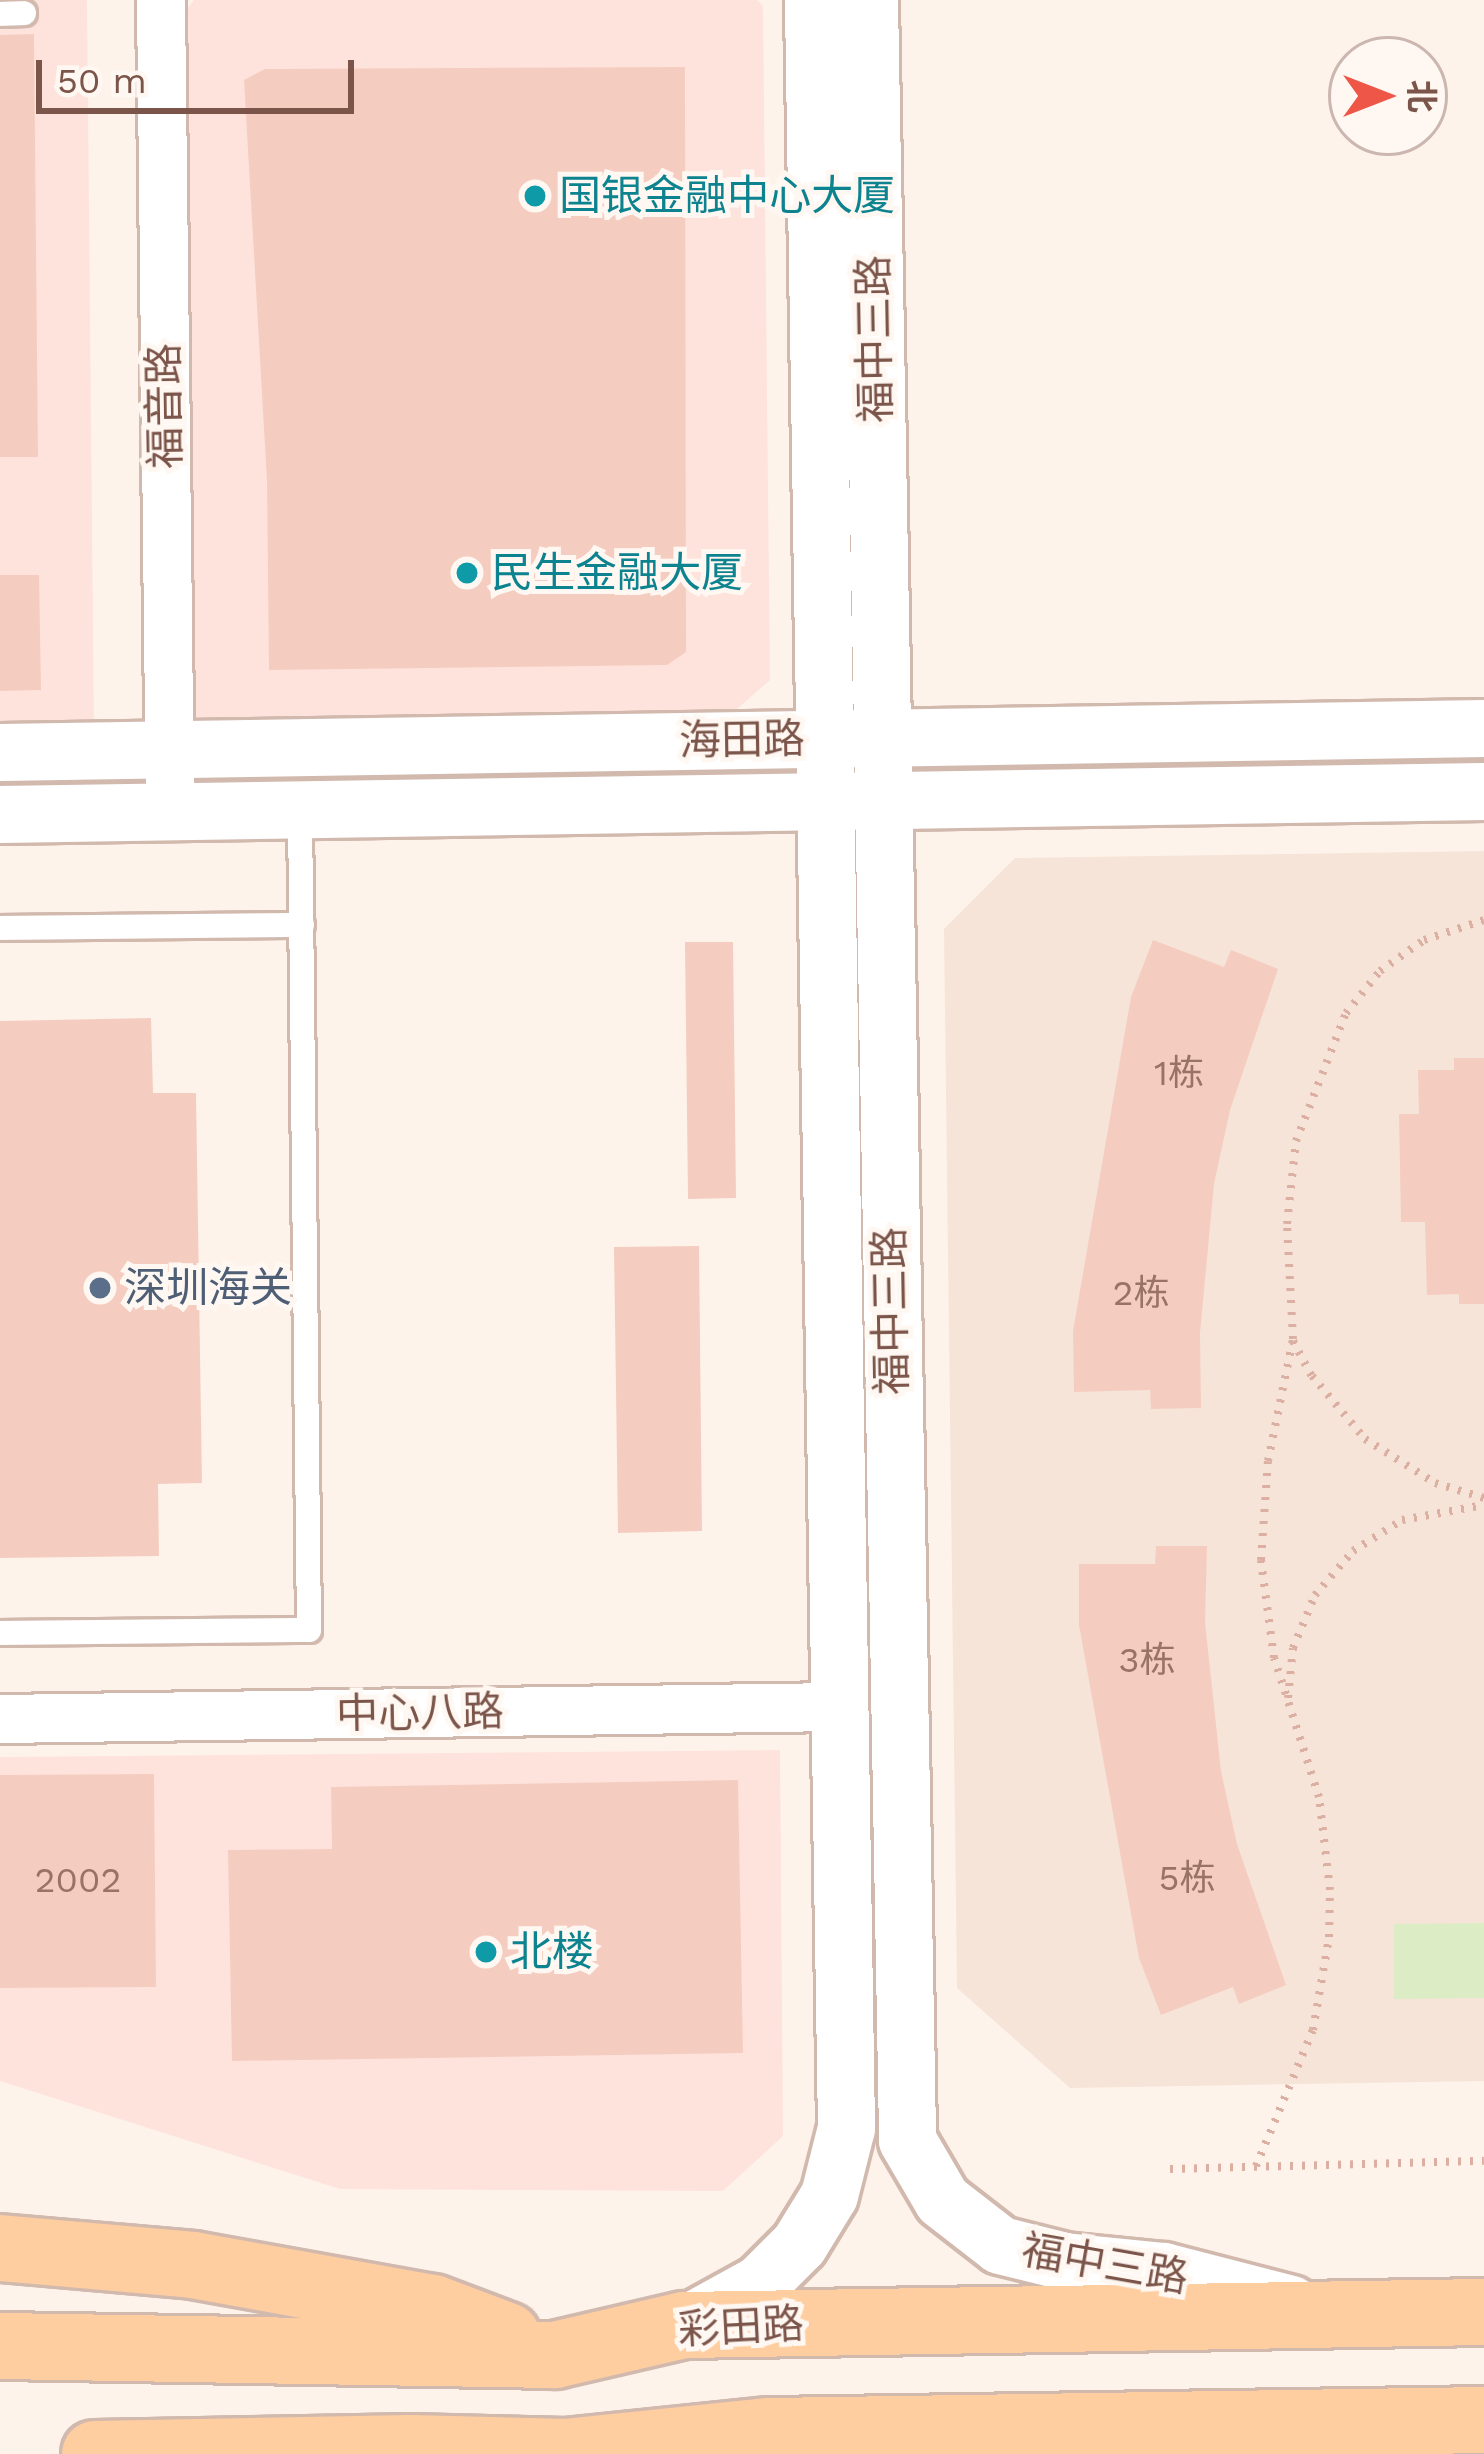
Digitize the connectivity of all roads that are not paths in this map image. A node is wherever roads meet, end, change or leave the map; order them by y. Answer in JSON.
{"nodes":[{"id":1,"x":160,"y":0,"type":"edge"},
{"id":2,"x":813,"y":0,"type":"edge"},
{"id":3,"x":869,"y":0,"type":"edge"},
{"id":4,"x":1484,"y":728,"type":"edge"},
{"id":5,"x":824,"y":738,"type":"junction"},
{"id":6,"x":882,"y":738,"type":"junction"},
{"id":7,"x":169,"y":749,"type":"junction"},
{"id":8,"x":0,"y":752,"type":"edge"},
{"id":9,"x":300,"y":778,"type":"junction"},
{"id":10,"x":1484,"y":791,"type":"edge"},
{"id":11,"x":882,"y":801,"type":"junction"},
{"id":12,"x":825,"y":802,"type":"junction"},
{"id":13,"x":170,"y":812,"type":"junction"},
{"id":14,"x":0,"y":814,"type":"edge"},
{"id":15,"x":302,"y":925,"type":"junction"},
{"id":16,"x":0,"y":928,"type":"edge"},
{"id":17,"x":0,"y":1634,"type":"edge"},
{"id":18,"x":839,"y":1706,"type":"junction"},
{"id":19,"x":0,"y":1719,"type":"edge"},
{"id":20,"x":0,"y":2248,"type":"edge"},
{"id":21,"x":1484,"y":2312,"type":"edge"},
{"id":22,"x":1330,"y":2314,"type":"junction"},
{"id":23,"x":684,"y":2325,"type":"junction"},
{"id":24,"x":0,"y":2346,"type":"edge"},
{"id":25,"x":555,"y":2355,"type":"junction"},
{"id":26,"x":1484,"y":2420,"type":"edge"},
{"id":27,"x":770,"y":2443,"type":"edge"},
{"id":28,"x":564,"y":2453,"type":"edge"},
{"id":29,"x":95,"y":2454,"type":"edge"}],
"edges":[{"from":1,"to":7,"type":"street","name":"福音路"},
{"from":2,"to":5,"type":"street","name":"福中三路"},
{"from":3,"to":6,"type":"street","name":"福中三路"},
{"from":4,"to":6,"type":"street","name":"海田路"},
{"from":5,"to":6,"type":"street","name":"海田路"},
{"from":5,"to":9,"type":"street","name":"海田路"},
{"from":5,"to":12,"type":"street","name":"福中三路"},
{"from":6,"to":11,"type":"street","name":"福中三路"},
{"from":7,"to":8,"type":"street","name":"海田路"},
{"from":7,"to":9,"type":"street","name":"海田路"},
{"from":7,"to":13,"type":"street","name":"福音路"},
{"from":9,"to":12,"type":"street","name":"海田路"},
{"from":9,"to":13,"type":"street","name":"海田路"},
{"from":9,"to":15,"type":"lane"},
{"from":10,"to":11,"type":"street","name":"海田路"},
{"from":11,"to":12,"type":"street","name":"海田路"},
{"from":11,"to":22,"type":"street","name":"福中三路"},
{"from":12,"to":18,"type":"street","name":"福中三路"},
{"from":13,"to":14,"type":"street","name":"海田路"},
{"from":15,"to":16,"type":"lane"},
{"from":15,"to":17,"type":"lane"},
{"from":18,"to":19,"type":"street","name":"中心八路"},
{"from":18,"to":23,"type":"street","name":"福中三路"},
{"from":20,"to":25,"type":"main road"},
{"from":21,"to":22,"type":"main road","name":"彩田路"},
{"from":22,"to":23,"type":"main road","name":"彩田路"},
{"from":23,"to":25,"type":"main road","name":"彩田路"},
{"from":24,"to":25,"type":"main road","name":"彩田路"},
{"from":26,"to":27,"type":"main road"},
{"from":27,"to":28,"type":"main road"},
{"from":28,"to":29,"type":"main road"}]}
